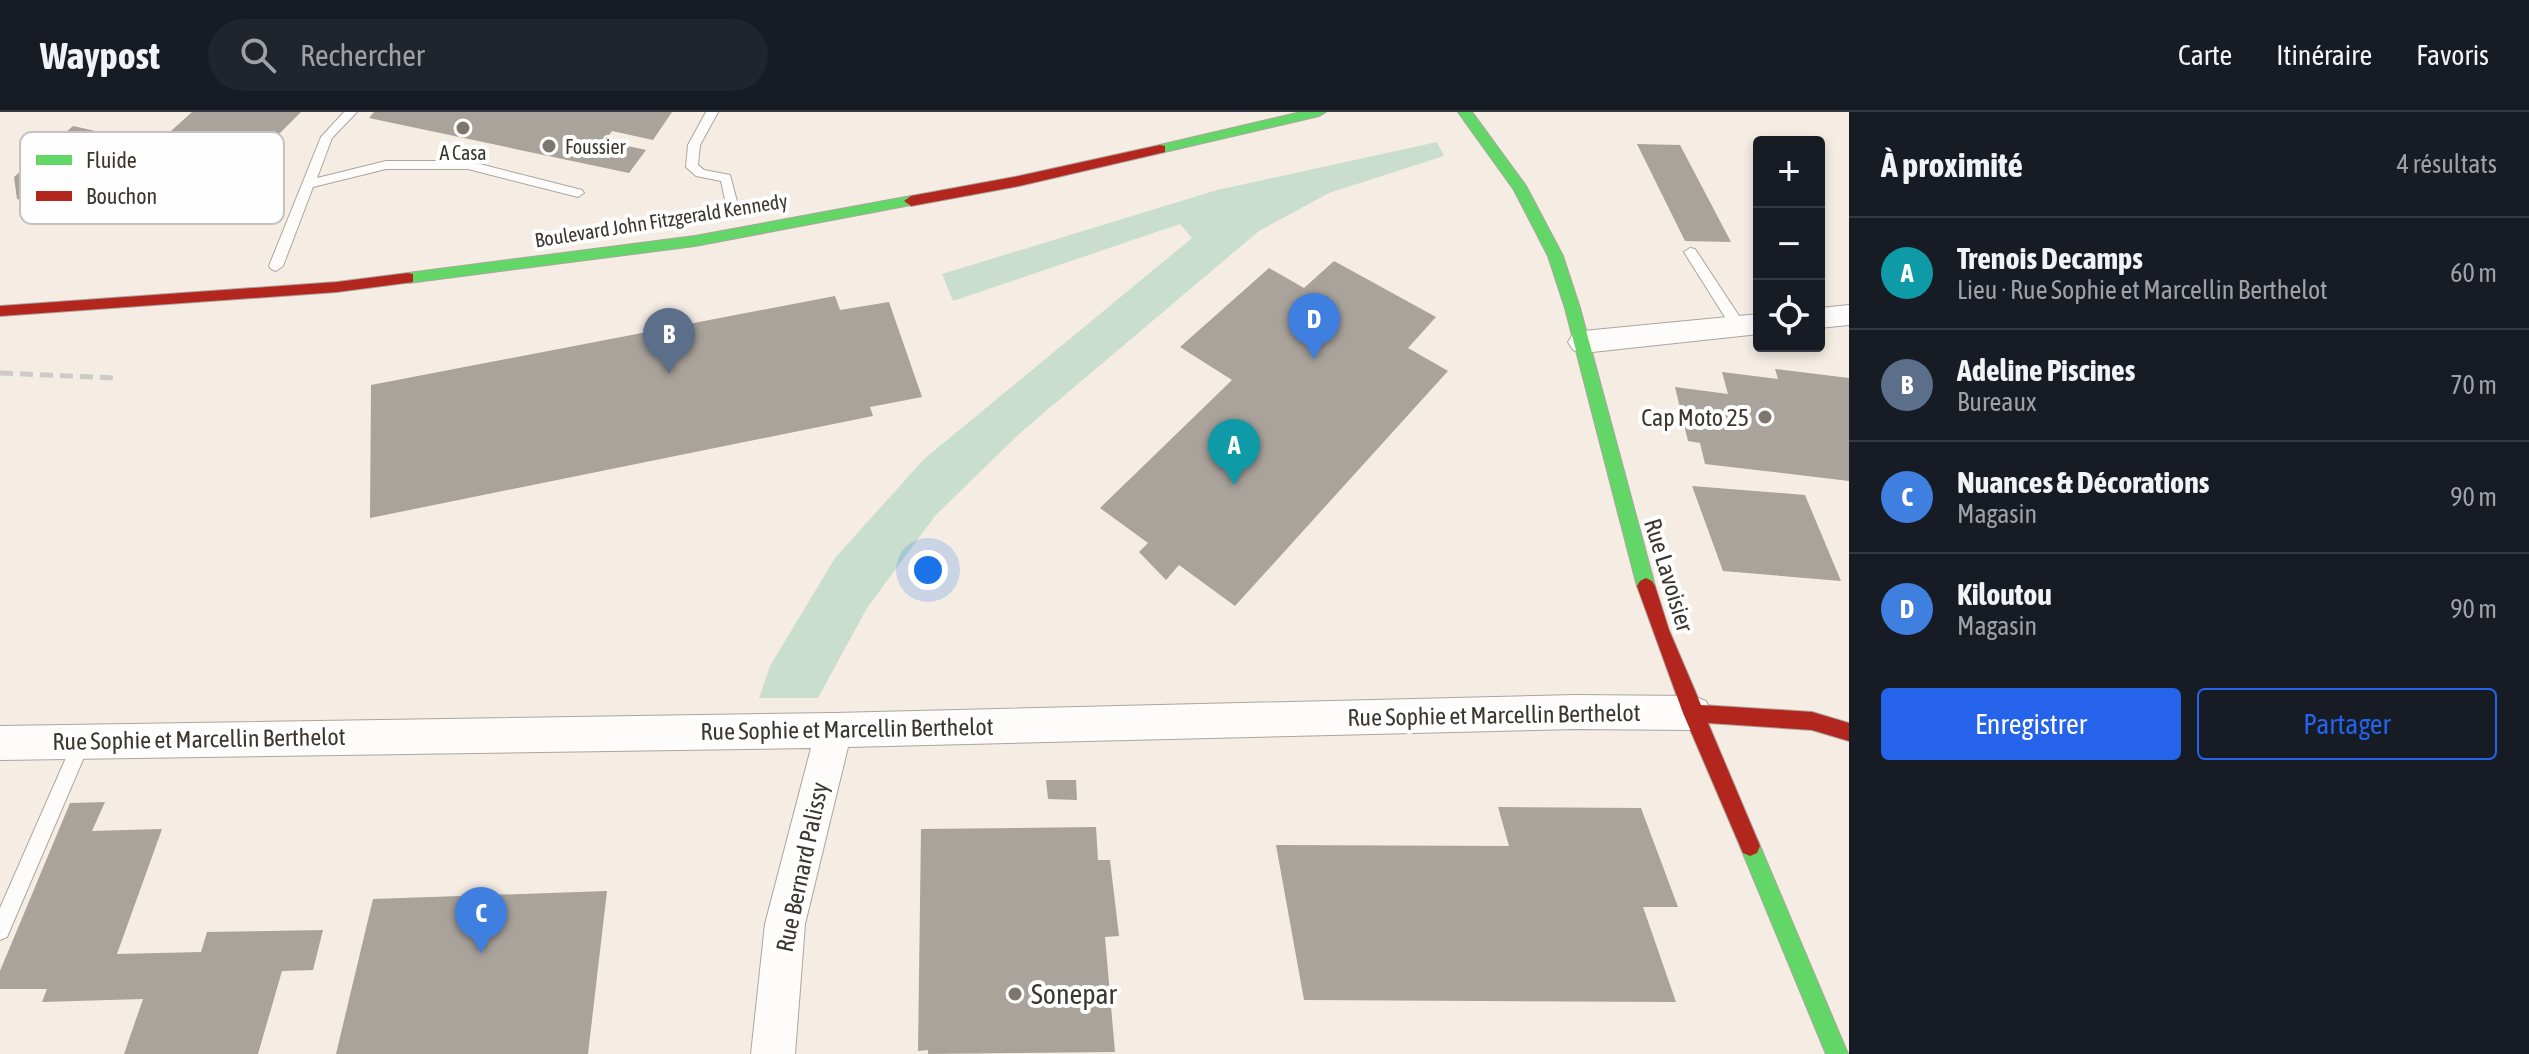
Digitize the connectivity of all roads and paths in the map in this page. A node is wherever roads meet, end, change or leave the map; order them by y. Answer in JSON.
{"nodes":[{"id":1,"x":351,"y":112,"type":"edge"},
{"id":2,"x":712,"y":112,"type":"edge"},
{"id":3,"x":1319,"y":112,"type":"edge"},
{"id":4,"x":1465,"y":112,"type":"edge"},
{"id":5,"x":306,"y":185,"type":"junction"},
{"id":6,"x":578,"y":193,"type":"dead end"},
{"id":7,"x":734,"y":209,"type":"dead end"},
{"id":8,"x":1690,"y":252,"type":"dead end"},
{"id":9,"x":276,"y":266,"type":"dead end"},
{"id":10,"x":0,"y":311,"type":"edge"},
{"id":11,"x":1849,"y":315,"type":"edge"},
{"id":12,"x":1825,"y":317,"type":"edge"},
{"id":13,"x":1749,"y":325,"type":"edge"},
{"id":14,"x":1583,"y":342,"type":"junction"},
{"id":15,"x":1693,"y":713,"type":"junction"},
{"id":16,"x":834,"y":730,"type":"junction"},
{"id":17,"x":1849,"y":732,"type":"edge"},
{"id":18,"x":82,"y":741,"type":"junction"},
{"id":19,"x":0,"y":743,"type":"edge"},
{"id":20,"x":0,"y":930,"type":"edge"},
{"id":21,"x":773,"y":1054,"type":"edge"},
{"id":22,"x":1837,"y":1054,"type":"edge"}],
"edges":[{"from":1,"to":5,"type":"lane"},
{"from":2,"to":7,"type":"lane"},
{"from":3,"to":10,"type":"main road","name":"Boulevard John Fitzgerald Kennedy"},
{"from":4,"to":14,"type":"main road","name":"Rue Lavoisier"},
{"from":5,"to":6,"type":"lane"},
{"from":5,"to":9,"type":"lane"},
{"from":8,"to":13,"type":"lane"},
{"from":11,"to":12,"type":"street"},
{"from":13,"to":14,"type":"street"},
{"from":14,"to":15,"type":"main road","name":"Rue Lavoisier"},
{"from":15,"to":16,"type":"street","name":"Rue Sophie et Marcellin Berthelot"},
{"from":15,"to":17,"type":"main road"},
{"from":15,"to":22,"type":"main road","name":"Rue Lavoisier"},
{"from":16,"to":18,"type":"street","name":"Rue Sophie et Marcellin Berthelot"},
{"from":16,"to":21,"type":"street","name":"Rue Bernard Palissy"},
{"from":18,"to":19,"type":"street","name":"Rue Sophie et Marcellin Berthelot"},
{"from":18,"to":20,"type":"lane"}]}
